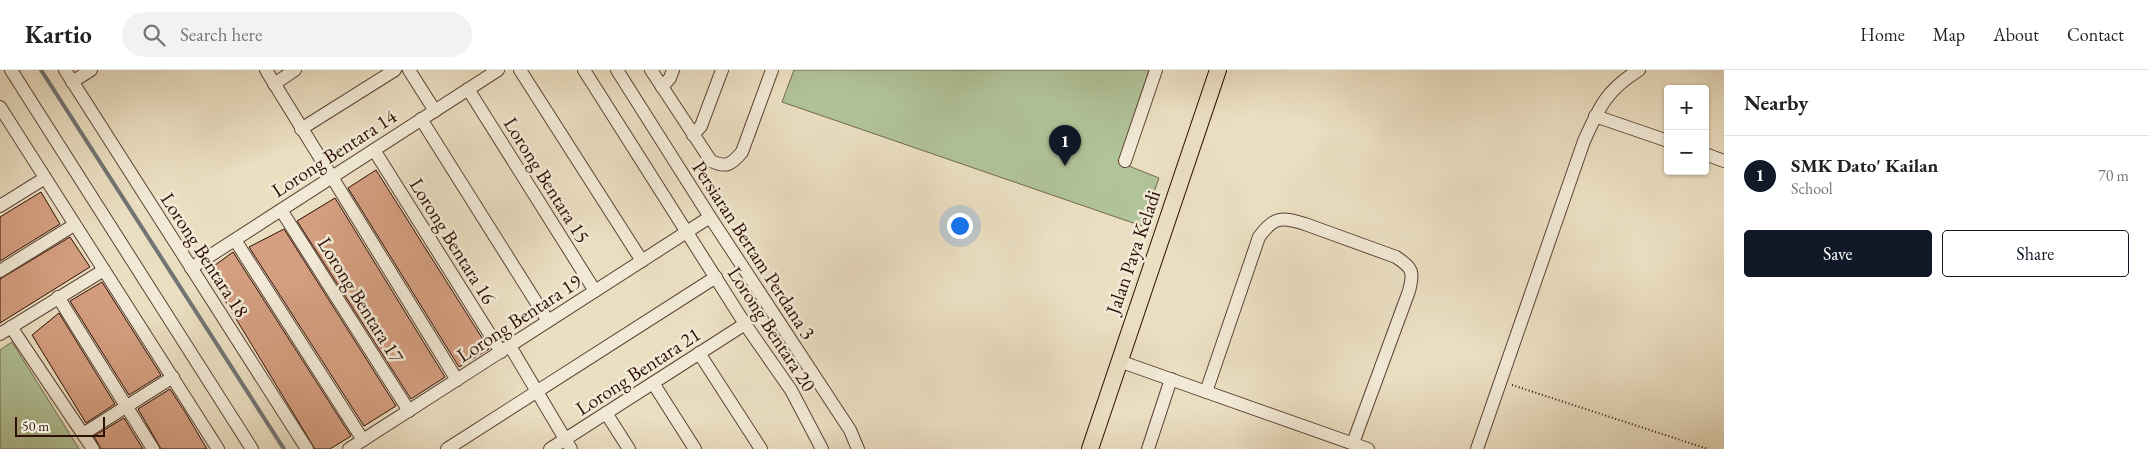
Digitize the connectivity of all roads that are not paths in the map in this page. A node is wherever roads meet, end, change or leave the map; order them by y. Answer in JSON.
{"nodes":[{"id":1,"x":11,"y":70,"type":"edge"},
{"id":2,"x":65,"y":70,"type":"edge"},
{"id":3,"x":91,"y":70,"type":"edge"},
{"id":4,"x":266,"y":70,"type":"edge"},
{"id":5,"x":295,"y":70,"type":"edge"},
{"id":6,"x":395,"y":70,"type":"edge"},
{"id":7,"x":409,"y":70,"type":"edge"},
{"id":8,"x":498,"y":70,"type":"edge"},
{"id":9,"x":520,"y":70,"type":"edge"},
{"id":10,"x":584,"y":70,"type":"edge"},
{"id":11,"x":617,"y":70,"type":"edge"},
{"id":12,"x":651,"y":70,"type":"edge"},
{"id":13,"x":673,"y":70,"type":"edge"},
{"id":14,"x":722,"y":70,"type":"edge"},
{"id":15,"x":772,"y":70,"type":"edge"},
{"id":16,"x":1156,"y":70,"type":"edge"},
{"id":17,"x":1218,"y":70,"type":"edge"},
{"id":18,"x":1638,"y":70,"type":"edge"},
{"id":19,"x":72,"y":82,"type":"junction"},
{"id":20,"x":274,"y":84,"type":"junction"},
{"id":21,"x":662,"y":87,"type":"junction"},
{"id":22,"x":468,"y":89,"type":"junction"},
{"id":23,"x":0,"y":107,"type":"edge"},
{"id":24,"x":435,"y":110,"type":"junction"},
{"id":25,"x":1595,"y":116,"type":"junction"},
{"id":26,"x":421,"y":119,"type":"junction"},
{"id":27,"x":301,"y":129,"type":"junction"},
{"id":28,"x":693,"y":135,"type":"junction"},
{"id":29,"x":1664,"y":140,"type":"edge"},
{"id":30,"x":374,"y":150,"type":"junction"},
{"id":31,"x":1709,"y":155,"type":"edge"},
{"id":32,"x":1125,"y":161,"type":"dead end"},
{"id":33,"x":1724,"y":161,"type":"edge"},
{"id":34,"x":45,"y":178,"type":"junction"},
{"id":35,"x":331,"y":178,"type":"junction"},
{"id":36,"x":0,"y":206,"type":"edge"},
{"id":37,"x":282,"y":210,"type":"junction"},
{"id":38,"x":710,"y":217,"type":"junction"},
{"id":39,"x":74,"y":225,"type":"junction"},
{"id":40,"x":687,"y":232,"type":"junction"},
{"id":41,"x":235,"y":240,"type":"junction"},
{"id":42,"x":642,"y":261,"type":"junction"},
{"id":43,"x":191,"y":268,"type":"junction"},
{"id":44,"x":104,"y":270,"type":"junction"},
{"id":45,"x":0,"y":271,"type":"edge"},
{"id":46,"x":716,"y":277,"type":"junction"},
{"id":47,"x":595,"y":291,"type":"junction"},
{"id":48,"x":58,"y":297,"type":"junction"},
{"id":49,"x":548,"y":321,"type":"junction"},
{"id":50,"x":745,"y":324,"type":"junction"},
{"id":51,"x":11,"y":327,"type":"junction"},
{"id":52,"x":0,"y":334,"type":"edge"},
{"id":53,"x":505,"y":349,"type":"junction"},
{"id":54,"x":699,"y":353,"type":"junction"},
{"id":55,"x":1119,"y":361,"type":"junction"},
{"id":56,"x":173,"y":377,"type":"junction"},
{"id":57,"x":1171,"y":379,"type":"junction"},
{"id":58,"x":457,"y":380,"type":"junction"},
{"id":59,"x":653,"y":382,"type":"junction"},
{"id":60,"x":537,"y":392,"type":"junction"},
{"id":61,"x":1206,"y":392,"type":"junction"},
{"id":62,"x":126,"y":406,"type":"junction"},
{"id":63,"x":409,"y":410,"type":"junction"},
{"id":64,"x":606,"y":413,"type":"junction"},
{"id":65,"x":83,"y":434,"type":"junction"},
{"id":66,"x":363,"y":440,"type":"junction"},
{"id":67,"x":1353,"y":443,"type":"junction"},
{"id":68,"x":568,"y":444,"type":"edge"},
{"id":69,"x":93,"y":449,"type":"edge"},
{"id":70,"x":153,"y":449,"type":"edge"},
{"id":71,"x":218,"y":449,"type":"edge"},
{"id":72,"x":252,"y":449,"type":"edge"},
{"id":73,"x":307,"y":449,"type":"edge"},
{"id":74,"x":350,"y":449,"type":"edge"},
{"id":75,"x":448,"y":449,"type":"edge"},
{"id":76,"x":550,"y":449,"type":"edge"},
{"id":77,"x":630,"y":449,"type":"edge"},
{"id":78,"x":695,"y":449,"type":"edge"},
{"id":79,"x":761,"y":449,"type":"edge"},
{"id":80,"x":822,"y":449,"type":"edge"},
{"id":81,"x":858,"y":449,"type":"edge"},
{"id":82,"x":1090,"y":449,"type":"edge"},
{"id":83,"x":1148,"y":449,"type":"edge"},
{"id":84,"x":1368,"y":449,"type":"edge"},
{"id":85,"x":1477,"y":449,"type":"edge"}],
"edges":[{"from":1,"to":72,"type":"street"},
{"from":2,"to":19,"type":"street","name":"Lorong Bentara 18"},
{"from":3,"to":19,"type":"street"},
{"from":4,"to":20,"type":"street"},
{"from":5,"to":20,"type":"street"},
{"from":6,"to":27,"type":"street"},
{"from":7,"to":24,"type":"street"},
{"from":8,"to":22,"type":"street","name":"Lorong Bentara 14"},
{"from":9,"to":42,"type":"street"},
{"from":10,"to":40,"type":"street","name":"Lorong Bentara 20"},
{"from":11,"to":38,"type":"street","name":"Persiaran Bertam Perdana 3"},
{"from":12,"to":21,"type":"street"},
{"from":13,"to":21,"type":"street"},
{"from":14,"to":28,"type":"street"},
{"from":15,"to":28,"type":"street"},
{"from":16,"to":32,"type":"street"},
{"from":17,"to":55,"type":"main road","name":"Jalan Paya Keladi"},
{"from":18,"to":25,"type":"street"},
{"from":19,"to":43,"type":"street","name":"Lorong Bentara 18"},
{"from":20,"to":27,"type":"street"},
{"from":21,"to":28,"type":"street"},
{"from":22,"to":24,"type":"street","name":"Lorong Bentara 14"},
{"from":22,"to":47,"type":"street","name":"Lorong Bentara 15"},
{"from":23,"to":34,"type":"street"},
{"from":24,"to":26,"type":"street","name":"Lorong Bentara 14"},
{"from":25,"to":29,"type":"street"},
{"from":25,"to":85,"type":"street"},
{"from":26,"to":30,"type":"street","name":"Lorong Bentara 14"},
{"from":26,"to":49,"type":"street"},
{"from":27,"to":35,"type":"street"},
{"from":30,"to":35,"type":"street","name":"Lorong Bentara 14"},
{"from":30,"to":53,"type":"street","name":"Lorong Bentara 16"},
{"from":31,"to":33,"type":"street"},
{"from":34,"to":36,"type":"street"},
{"from":34,"to":39,"type":"street"},
{"from":35,"to":37,"type":"street","name":"Lorong Bentara 14"},
{"from":35,"to":58,"type":"street"},
{"from":37,"to":41,"type":"street","name":"Lorong Bentara 14"},
{"from":37,"to":63,"type":"street","name":"Lorong Bentara 17"},
{"from":38,"to":40,"type":"street","name":"Lorong Bentara 19"},
{"from":38,"to":81,"type":"street","name":"Persiaran Bertam Perdana 3"},
{"from":39,"to":44,"type":"street"},
{"from":39,"to":45,"type":"street"},
{"from":40,"to":42,"type":"street","name":"Lorong Bentara 19"},
{"from":40,"to":46,"type":"street","name":"Lorong Bentara 20"},
{"from":41,"to":43,"type":"street","name":"Lorong Bentara 14"},
{"from":41,"to":66,"type":"street"},
{"from":42,"to":47,"type":"street","name":"Lorong Bentara 19"},
{"from":43,"to":73,"type":"street","name":"Lorong Bentara 18"},
{"from":44,"to":48,"type":"street"},
{"from":44,"to":56,"type":"street"},
{"from":46,"to":50,"type":"street","name":"Lorong Bentara 20"},
{"from":46,"to":60,"type":"street"},
{"from":47,"to":49,"type":"street","name":"Lorong Bentara 19"},
{"from":48,"to":51,"type":"street"},
{"from":48,"to":62,"type":"street"},
{"from":49,"to":53,"type":"street","name":"Lorong Bentara 19"},
{"from":50,"to":54,"type":"street","name":"Lorong Bentara 21"},
{"from":50,"to":80,"type":"street","name":"Lorong Bentara 20"},
{"from":51,"to":52,"type":"street"},
{"from":51,"to":65,"type":"street"},
{"from":53,"to":58,"type":"street","name":"Lorong Bentara 19"},
{"from":53,"to":60,"type":"street","name":"Lorong Bentara 16"},
{"from":54,"to":59,"type":"street","name":"Lorong Bentara 21"},
{"from":54,"to":79,"type":"street"},
{"from":55,"to":57,"type":"street"},
{"from":55,"to":82,"type":"main road","name":"Jalan Paya Keladi"},
{"from":56,"to":62,"type":"street"},
{"from":56,"to":71,"type":"street"},
{"from":57,"to":61,"type":"street"},
{"from":57,"to":83,"type":"street"},
{"from":58,"to":63,"type":"street","name":"Lorong Bentara 19"},
{"from":59,"to":64,"type":"street","name":"Lorong Bentara 21"},
{"from":59,"to":78,"type":"street"},
{"from":60,"to":68,"type":"street","name":"Lorong Bentara 16"},
{"from":60,"to":75,"type":"street"},
{"from":61,"to":67,"type":"street"},
{"from":61,"to":67,"type":"street"},
{"from":62,"to":65,"type":"street"},
{"from":62,"to":70,"type":"street"},
{"from":63,"to":66,"type":"street","name":"Lorong Bentara 19"},
{"from":64,"to":68,"type":"street","name":"Lorong Bentara 21"},
{"from":64,"to":77,"type":"street"},
{"from":65,"to":69,"type":"street"},
{"from":66,"to":74,"type":"street","name":"Lorong Bentara 19"},
{"from":67,"to":84,"type":"street"},
{"from":68,"to":76,"type":"street","name":"Lorong Bentara 21"}]}
